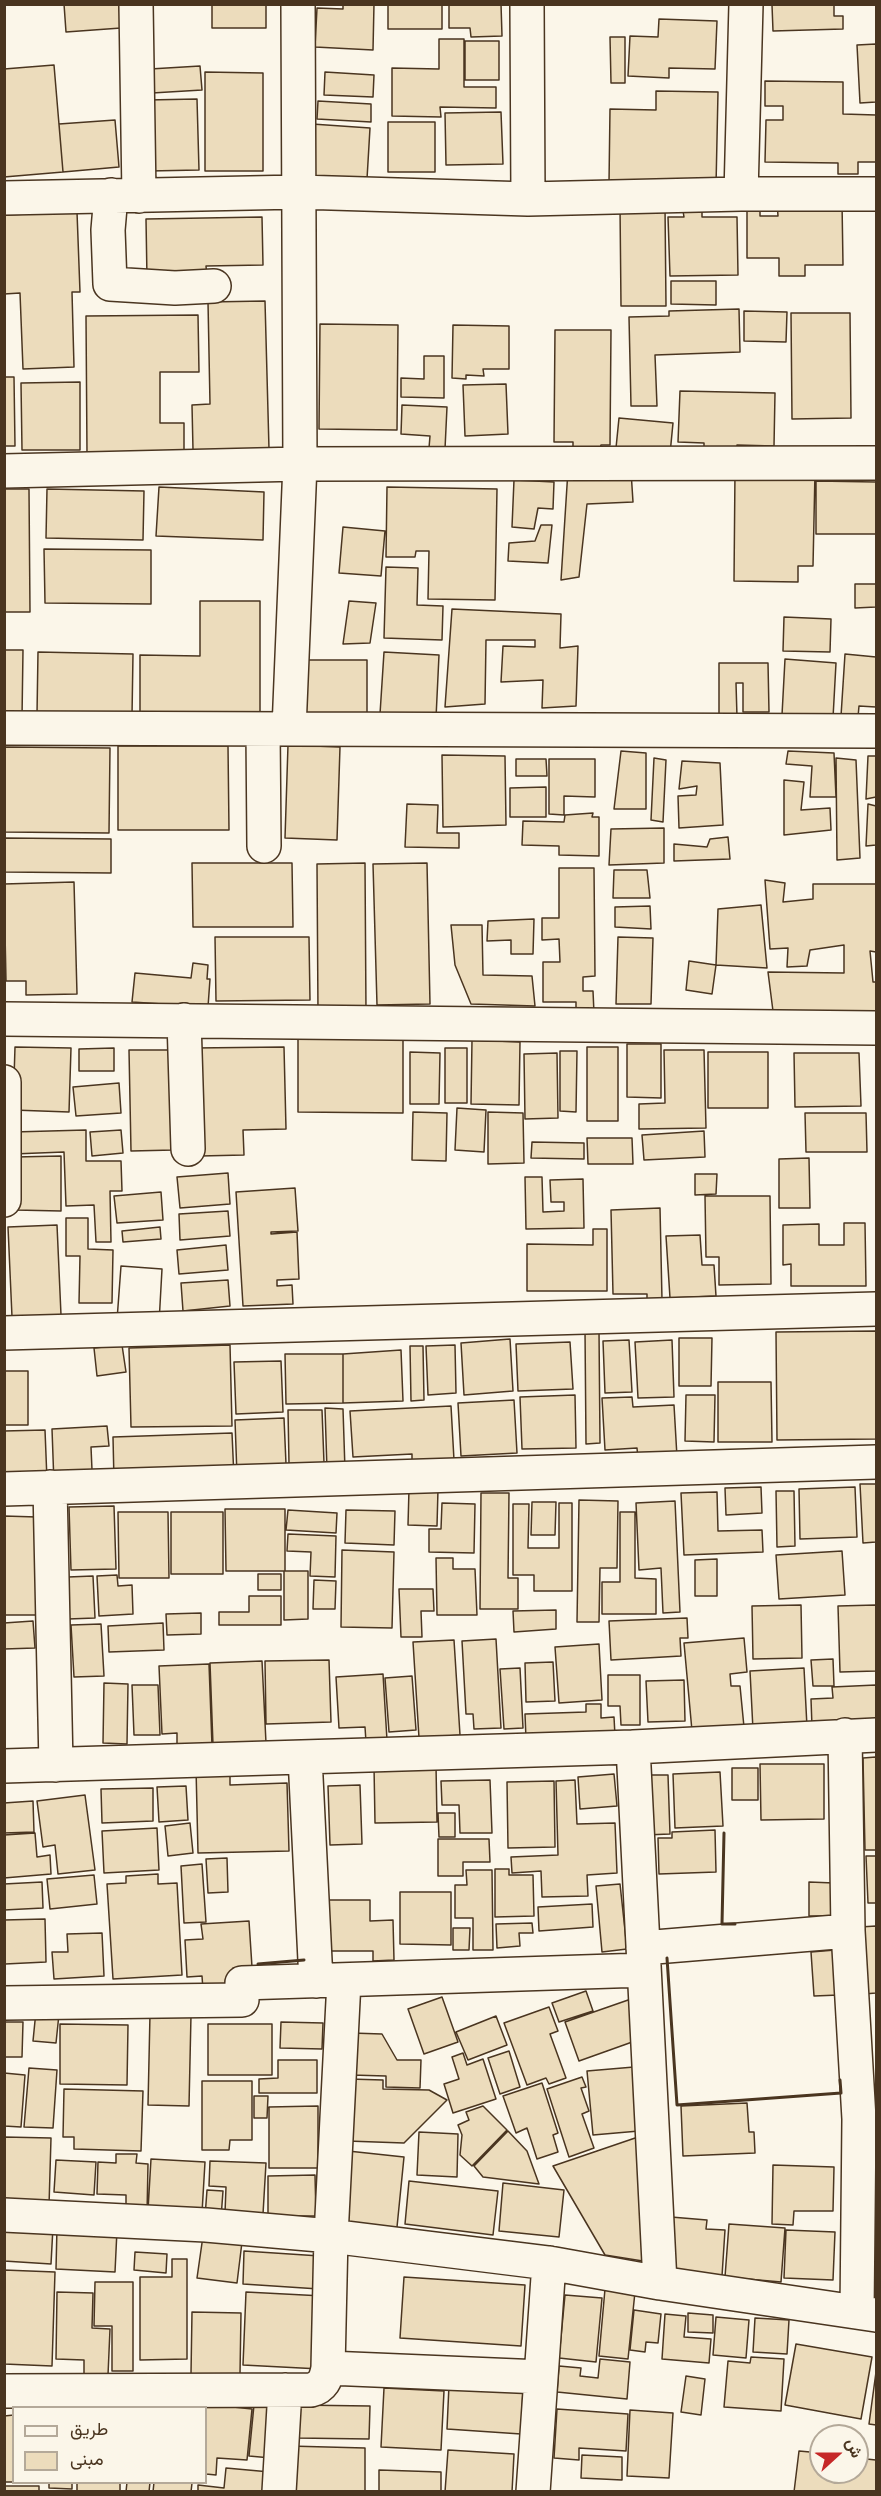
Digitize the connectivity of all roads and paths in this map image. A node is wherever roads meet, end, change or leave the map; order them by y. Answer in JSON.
{"nodes":[{"id":1,"x":136,"y":4,"type":"edge"},
{"id":2,"x":298,"y":4,"type":"edge"},
{"id":3,"x":528,"y":4,"type":"edge"},
{"id":4,"x":746,"y":4,"type":"edge"},
{"id":5,"x":299,"y":192,"type":"junction"},
{"id":6,"x":741,"y":194,"type":"junction"},
{"id":7,"x":876,"y":194,"type":"edge"},
{"id":8,"x":125,"y":196,"type":"junction"},
{"id":9,"x":4,"y":198,"type":"edge"},
{"id":10,"x":528,"y":199,"type":"junction"},
{"id":11,"x":214,"y":286,"type":"dead end"},
{"id":12,"x":876,"y":463,"type":"edge"},
{"id":13,"x":300,"y":464,"type":"junction"},
{"id":14,"x":4,"y":471,"type":"edge"},
{"id":15,"x":4,"y":728,"type":"edge"},
{"id":16,"x":276,"y":730,"type":"junction"},
{"id":17,"x":876,"y":731,"type":"edge"},
{"id":18,"x":264,"y":846,"type":"dead end"},
{"id":19,"x":4,"y":1019,"type":"edge"},
{"id":20,"x":184,"y":1020,"type":"junction"},
{"id":21,"x":876,"y":1028,"type":"edge"},
{"id":22,"x":4,"y":1082,"type":"edge"},
{"id":23,"x":188,"y":1149,"type":"dead end"},
{"id":24,"x":4,"y":1200,"type":"edge"},
{"id":25,"x":876,"y":1309,"type":"edge"},
{"id":26,"x":4,"y":1333,"type":"edge"},
{"id":27,"x":876,"y":1462,"type":"edge"},
{"id":28,"x":50,"y":1487,"type":"junction"},
{"id":29,"x":4,"y":1489,"type":"edge"},
{"id":30,"x":861,"y":1735,"type":"edge"},
{"id":31,"x":633,"y":1747,"type":"junction"},
{"id":32,"x":305,"y":1757,"type":"junction"},
{"id":33,"x":56,"y":1765,"type":"junction"},
{"id":34,"x":4,"y":1766,"type":"edge"},
{"id":35,"x":848,"y":1931,"type":"junction"},
{"id":36,"x":644,"y":1959,"type":"junction"},
{"id":37,"x":330,"y":1981,"type":"junction"},
{"id":38,"x":4,"y":2003,"type":"edge"},
{"id":39,"x":864,"y":2003,"type":"edge"},
{"id":40,"x":4,"y":2215,"type":"edge"},
{"id":41,"x":332,"y":2236,"type":"junction"},
{"id":42,"x":549,"y":2263,"type":"junction"},
{"id":43,"x":660,"y":2283,"type":"junction"},
{"id":44,"x":867,"y":2313,"type":"edge"},
{"id":45,"x":328,"y":2368,"type":"junction"},
{"id":46,"x":541,"y":2377,"type":"junction"},
{"id":47,"x":285,"y":2390,"type":"junction"},
{"id":48,"x":4,"y":2391,"type":"edge"},
{"id":49,"x":279,"y":2492,"type":"edge"},
{"id":50,"x":533,"y":2492,"type":"edge"}],
"edges":[{"from":1,"to":8,"type":"street"},
{"from":2,"to":5,"type":"street"},
{"from":3,"to":10,"type":"street"},
{"from":4,"to":6,"type":"street"},
{"from":5,"to":8,"type":"street"},
{"from":5,"to":10,"type":"street"},
{"from":5,"to":13,"type":"street"},
{"from":6,"to":7,"type":"street"},
{"from":6,"to":10,"type":"street"},
{"from":8,"to":9,"type":"street"},
{"from":8,"to":11,"type":"street"},
{"from":12,"to":13,"type":"street"},
{"from":13,"to":14,"type":"street"},
{"from":13,"to":16,"type":"street"},
{"from":15,"to":16,"type":"street"},
{"from":16,"to":17,"type":"street"},
{"from":16,"to":18,"type":"street"},
{"from":19,"to":20,"type":"street"},
{"from":20,"to":21,"type":"street"},
{"from":20,"to":23,"type":"street"},
{"from":22,"to":24,"type":"street"},
{"from":25,"to":26,"type":"street"},
{"from":27,"to":28,"type":"street"},
{"from":28,"to":29,"type":"street"},
{"from":28,"to":33,"type":"street"},
{"from":30,"to":31,"type":"street"},
{"from":30,"to":35,"type":"street"},
{"from":31,"to":32,"type":"street"},
{"from":31,"to":36,"type":"street"},
{"from":32,"to":33,"type":"street"},
{"from":32,"to":37,"type":"street"},
{"from":33,"to":34,"type":"street"},
{"from":35,"to":36,"type":"street"},
{"from":35,"to":39,"type":"street"},
{"from":36,"to":37,"type":"street"},
{"from":36,"to":43,"type":"street"},
{"from":37,"to":38,"type":"street"},
{"from":37,"to":41,"type":"street"},
{"from":39,"to":44,"type":"street"},
{"from":40,"to":41,"type":"street"},
{"from":41,"to":42,"type":"street"},
{"from":41,"to":45,"type":"street"},
{"from":42,"to":43,"type":"street"},
{"from":42,"to":46,"type":"street"},
{"from":43,"to":44,"type":"street"},
{"from":45,"to":46,"type":"street"},
{"from":45,"to":47,"type":"street"},
{"from":46,"to":50,"type":"street"},
{"from":47,"to":48,"type":"street"},
{"from":47,"to":49,"type":"street"}]}
